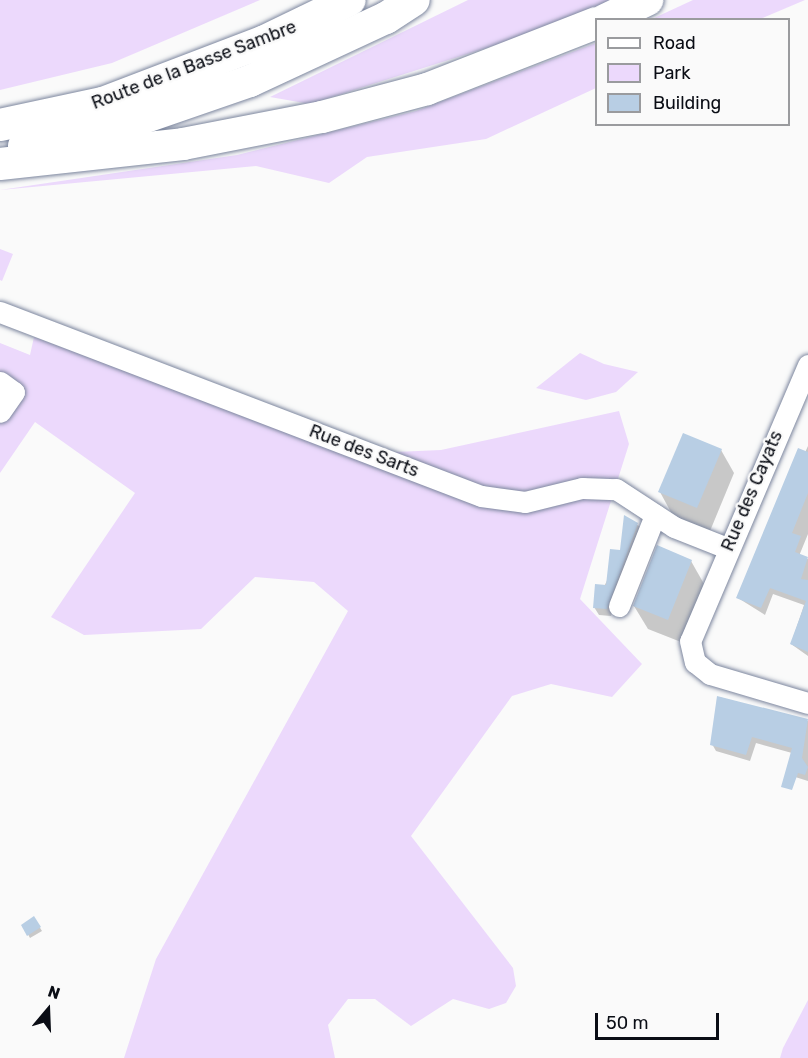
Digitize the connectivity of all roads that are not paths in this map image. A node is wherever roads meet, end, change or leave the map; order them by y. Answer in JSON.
{"nodes":[{"id":1,"x":326,"y":0,"type":"edge"},
{"id":2,"x":350,"y":0,"type":"edge"},
{"id":3,"x":414,"y":0,"type":"edge"},
{"id":4,"x":646,"y":0,"type":"edge"},
{"id":5,"x":609,"y":18,"type":"edge"},
{"id":6,"x":595,"y":24,"type":"edge"},
{"id":7,"x":265,"y":41,"type":"junction"},
{"id":8,"x":0,"y":125,"type":"edge"},
{"id":9,"x":0,"y":151,"type":"edge"},
{"id":10,"x":0,"y":164,"type":"edge"},
{"id":11,"x":0,"y":312,"type":"edge"},
{"id":12,"x":808,"y":365,"type":"edge"},
{"id":13,"x":0,"y":382,"type":"edge"},
{"id":14,"x":0,"y":412,"type":"edge"},
{"id":15,"x":655,"y":515,"type":"junction"},
{"id":16,"x":727,"y":548,"type":"junction"},
{"id":17,"x":619,"y":606,"type":"dead end"},
{"id":18,"x":808,"y":703,"type":"edge"}],
"edges":[{"from":1,"to":7,"type":"highway"},
{"from":2,"to":7,"type":"highway","name":"Route de la Basse Sambre"},
{"from":3,"to":9,"type":"highway","name":"Route de la Basse Sambre"},
{"from":4,"to":5,"type":"highway"},
{"from":6,"to":10,"type":"highway"},
{"from":7,"to":8,"type":"highway","name":"Route de la Basse Sambre"},
{"from":11,"to":15,"type":"street","name":"Rue des Sarts"},
{"from":12,"to":16,"type":"street","name":"Rue des Cayats"},
{"from":13,"to":14,"type":"street"},
{"from":15,"to":16,"type":"street","name":"Rue des Sarts"},
{"from":15,"to":17,"type":"street"},
{"from":16,"to":18,"type":"street","name":"Rue des Cayats"}]}
